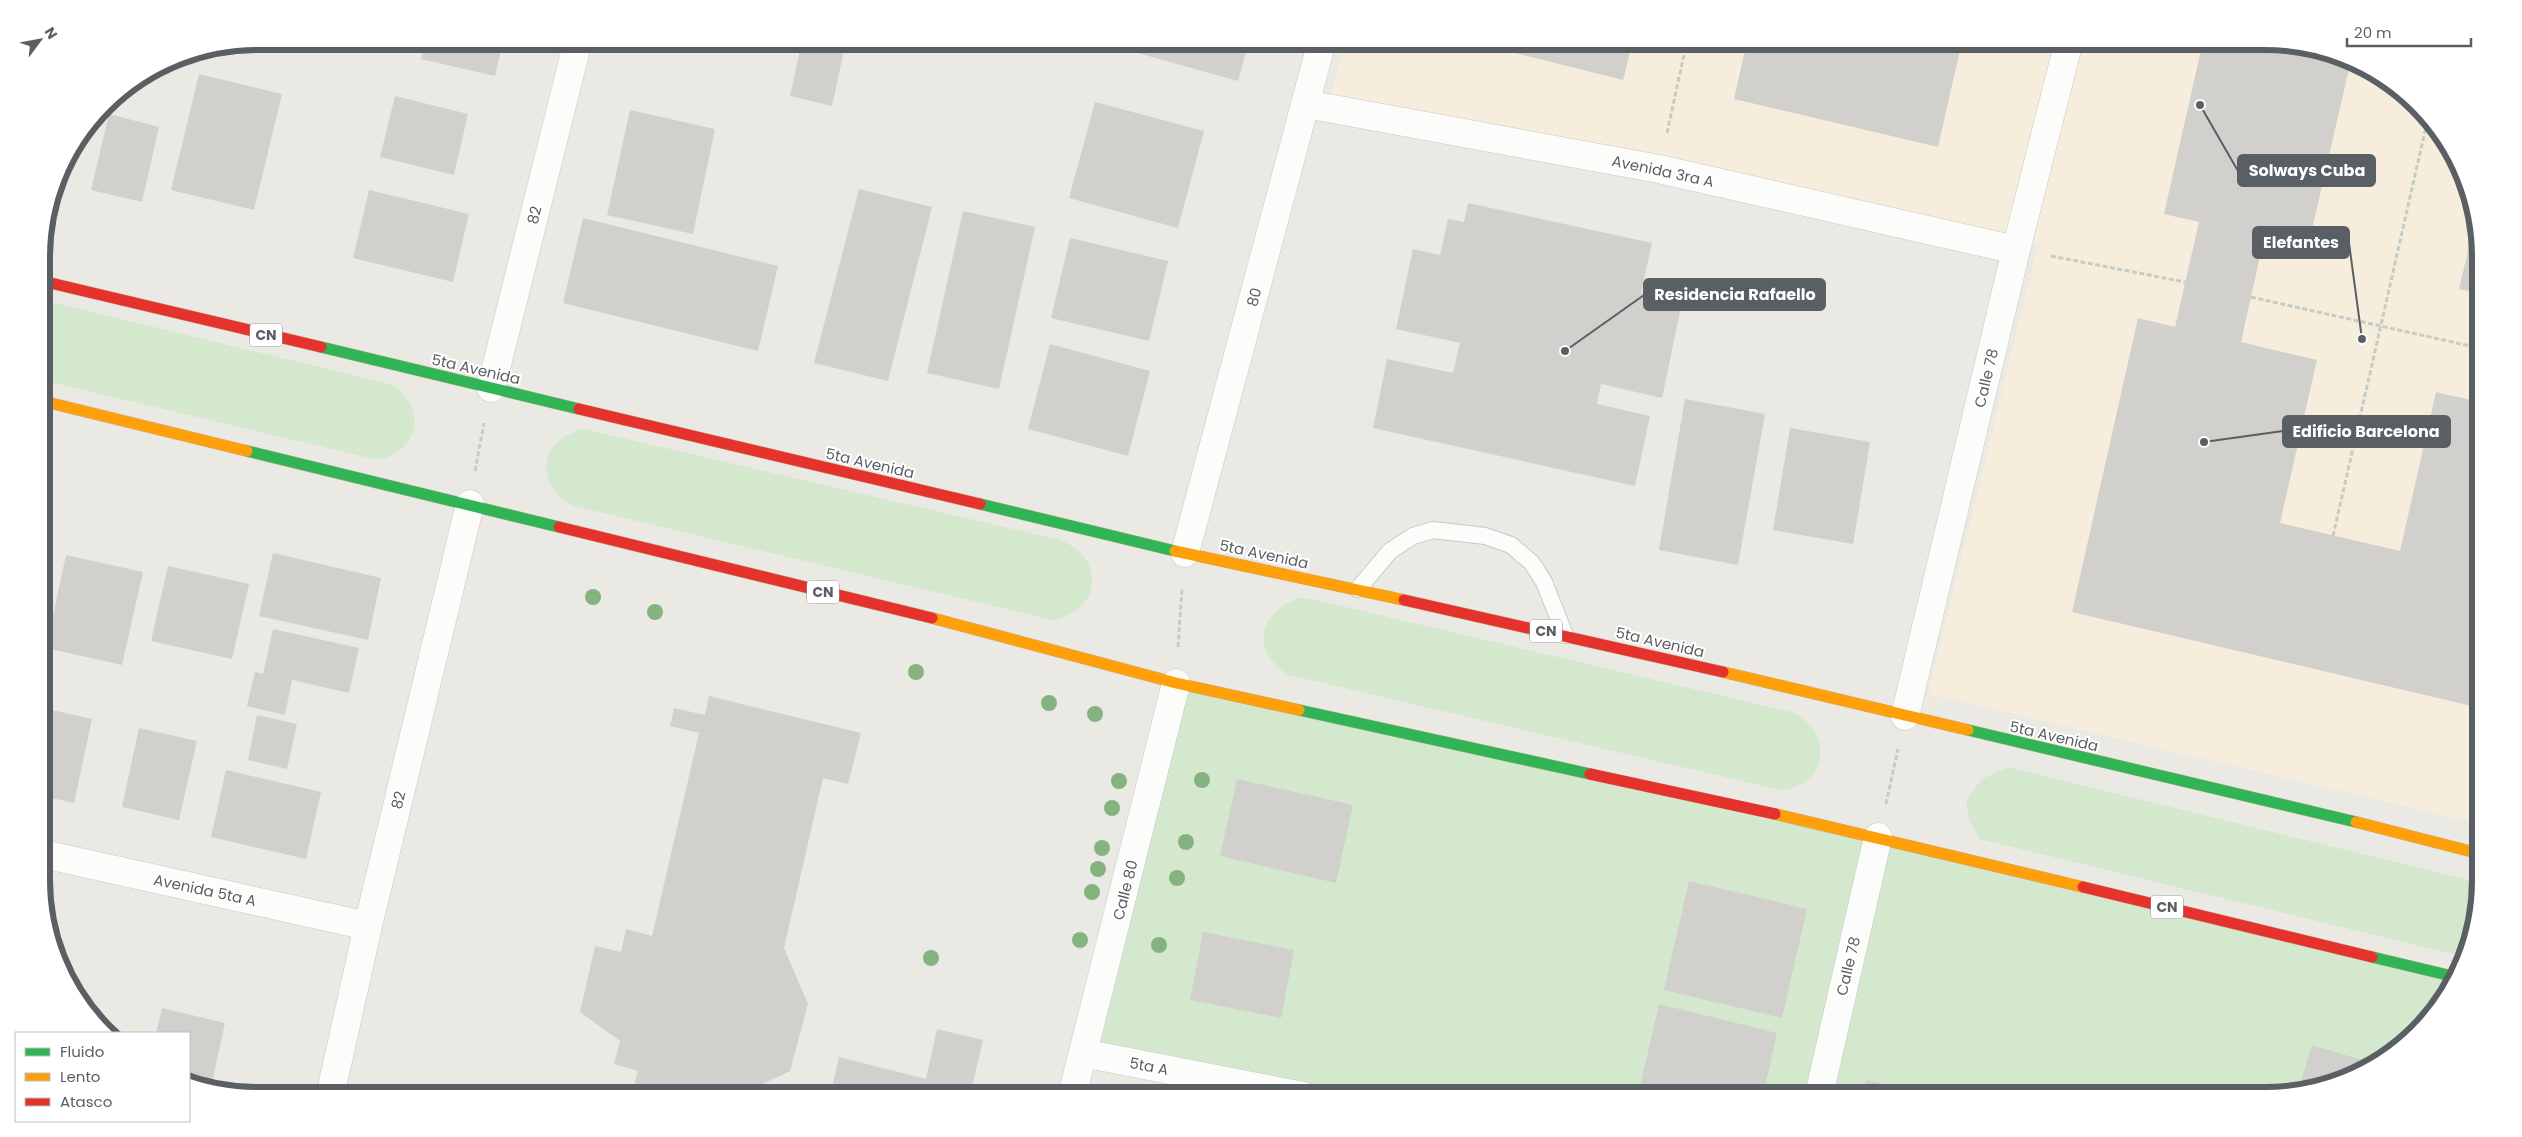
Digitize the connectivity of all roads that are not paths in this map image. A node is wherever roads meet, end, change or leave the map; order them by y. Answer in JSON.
{"nodes":[{"id":1,"x":576,"y":50,"type":"edge"},
{"id":2,"x":1320,"y":50,"type":"edge"},
{"id":3,"x":2067,"y":50,"type":"edge"},
{"id":4,"x":1306,"y":104,"type":"junction"},
{"id":5,"x":2016,"y":250,"type":"junction"},
{"id":6,"x":50,"y":283,"type":"edge"},
{"id":7,"x":491,"y":388,"type":"junction"},
{"id":8,"x":50,"y":402,"type":"edge"},
{"id":9,"x":470,"y":504,"type":"junction"},
{"id":10,"x":1184,"y":553,"type":"junction"},
{"id":11,"x":1358,"y":589,"type":"junction"},
{"id":12,"x":1565,"y":635,"type":"junction"},
{"id":13,"x":1176,"y":683,"type":"junction"},
{"id":14,"x":1905,"y":716,"type":"junction"},
{"id":15,"x":1878,"y":837,"type":"junction"},
{"id":16,"x":2472,"y":852,"type":"edge"},
{"id":17,"x":50,"y":856,"type":"edge"},
{"id":18,"x":368,"y":926,"type":"junction"},
{"id":19,"x":2449,"y":975,"type":"edge"},
{"id":20,"x":1083,"y":1053,"type":"junction"},
{"id":21,"x":332,"y":1087,"type":"edge"},
{"id":22,"x":1074,"y":1087,"type":"edge"},
{"id":23,"x":1257,"y":1087,"type":"edge"},
{"id":24,"x":1821,"y":1087,"type":"edge"}],
"edges":[{"from":1,"to":7,"type":"street","name":"82"},
{"from":2,"to":4,"type":"street","name":"80"},
{"from":3,"to":5,"type":"street","name":"Calle 78"},
{"from":4,"to":5,"type":"street","name":"Avenida 3ra A"},
{"from":4,"to":10,"type":"street","name":"80"},
{"from":5,"to":14,"type":"street","name":"Calle 78"},
{"from":6,"to":7,"type":"highway","name":"5ta Avenida","number":"CN"},
{"from":7,"to":10,"type":"highway","name":"5ta Avenida","number":"CN"},
{"from":8,"to":9,"type":"highway","number":"CN"},
{"from":9,"to":13,"type":"highway","number":"CN"},
{"from":9,"to":18,"type":"street","name":"82"},
{"from":10,"to":11,"type":"highway","name":"5ta Avenida","number":"CN"},
{"from":11,"to":12,"type":"highway","name":"5ta Avenida","number":"CN"},
{"from":11,"to":12,"type":"lane"},
{"from":12,"to":14,"type":"highway","name":"5ta Avenida","number":"CN"},
{"from":13,"to":15,"type":"highway","number":"CN"},
{"from":13,"to":20,"type":"street","name":"Calle 80"},
{"from":14,"to":16,"type":"highway","name":"5ta Avenida","number":"CN"},
{"from":15,"to":19,"type":"highway","number":"CN"},
{"from":15,"to":24,"type":"street","name":"Calle 78"},
{"from":17,"to":18,"type":"street","name":"Avenida 5ta A"},
{"from":18,"to":21,"type":"street","name":"82"},
{"from":20,"to":22,"type":"street","name":"Calle 80"},
{"from":20,"to":23,"type":"street","name":"5ta A"}]}
